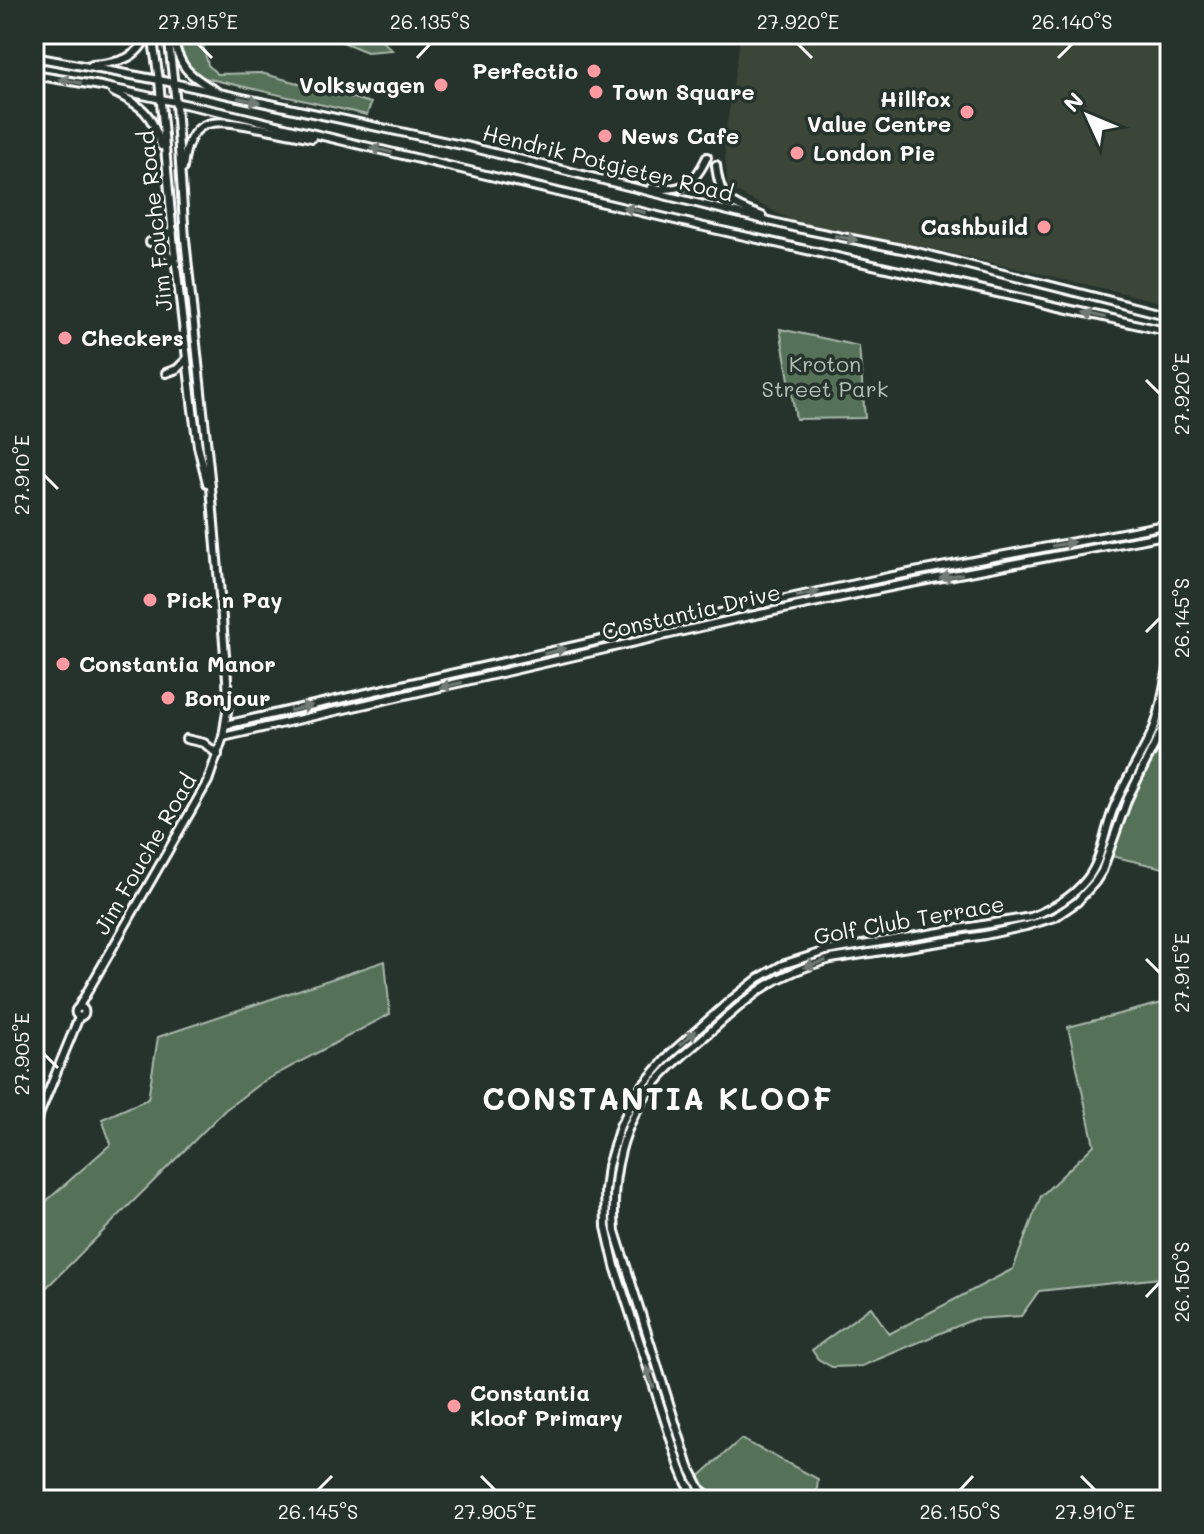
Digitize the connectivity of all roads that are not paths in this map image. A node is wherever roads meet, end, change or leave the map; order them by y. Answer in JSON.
{"nodes":[{"id":1,"x":150,"y":34,"type":"edge"},
{"id":2,"x":170,"y":34,"type":"edge"},
{"id":3,"x":34,"y":57,"type":"edge"},
{"id":4,"x":80,"y":65,"type":"junction"},
{"id":5,"x":34,"y":75,"type":"edge"},
{"id":6,"x":159,"y":80,"type":"junction"},
{"id":7,"x":173,"y":83,"type":"junction"},
{"id":8,"x":101,"y":86,"type":"junction"},
{"id":9,"x":220,"y":94,"type":"junction"},
{"id":10,"x":161,"y":101,"type":"junction"},
{"id":11,"x":176,"y":104,"type":"junction"},
{"id":12,"x":339,"y":140,"type":"junction"},
{"id":13,"x":707,"y":157,"type":"dead end"},
{"id":14,"x":166,"y":161,"type":"junction"},
{"id":15,"x":716,"y":165,"type":"dead end"},
{"id":16,"x":620,"y":184,"type":"junction"},
{"id":17,"x":181,"y":196,"type":"junction"},
{"id":18,"x":797,"y":228,"type":"junction"},
{"id":19,"x":173,"y":230,"type":"junction"},
{"id":20,"x":176,"y":264,"type":"junction"},
{"id":21,"x":1170,"y":316,"type":"edge"},
{"id":22,"x":1170,"y":332,"type":"edge"},
{"id":23,"x":187,"y":359,"type":"junction"},
{"id":24,"x":166,"y":373,"type":"dead end"},
{"id":25,"x":211,"y":499,"type":"junction"},
{"id":26,"x":1170,"y":524,"type":"edge"},
{"id":27,"x":1170,"y":534,"type":"edge"},
{"id":28,"x":1170,"y":662,"type":"edge"},
{"id":29,"x":1170,"y":698,"type":"edge"},
{"id":30,"x":225,"y":725,"type":"junction"},
{"id":31,"x":223,"y":737,"type":"junction"},
{"id":32,"x":186,"y":739,"type":"dead end"},
{"id":33,"x":218,"y":755,"type":"junction"},
{"id":34,"x":34,"y":1127,"type":"edge"},
{"id":35,"x":700,"y":1500,"type":"edge"},
{"id":36,"x":714,"y":1500,"type":"edge"}],
"edges":[{"from":1,"to":4,"type":"street"},
{"from":1,"to":6,"type":"street","name":"Jim Fouche Road"},
{"from":2,"to":7,"type":"street","name":"Jim Fouche Road"},
{"from":2,"to":9,"type":"street"},
{"from":3,"to":4,"type":"street","name":"Hendrik Potgieter Road"},
{"from":4,"to":6,"type":"street","name":"Hendrik Potgieter Road"},
{"from":8,"to":5,"type":"street","one_way":true},
{"from":6,"to":7,"type":"street","name":"Hendrik Potgieter Road"},
{"from":6,"to":10,"type":"street","name":"Jim Fouche Road"},
{"from":7,"to":9,"type":"street","name":"Hendrik Potgieter Road"},
{"from":7,"to":11,"type":"street","name":"Jim Fouche Road"},
{"from":8,"to":10,"type":"street"},
{"from":8,"to":14,"type":"street"},
{"from":9,"to":16,"type":"street","name":"Hendrik Potgieter Road","one_way":true},
{"from":10,"to":11,"type":"street","name":"Hendrik Potgieter Road"},
{"from":10,"to":14,"type":"street","name":"Jim Fouche Road"},
{"from":11,"to":12,"type":"street","name":"Hendrik Potgieter Road"},
{"from":11,"to":17,"type":"street","name":"Jim Fouche Road"},
{"from":12,"to":17,"type":"street"},
{"from":22,"to":12,"type":"street","name":"Hendrik Potgieter Road","one_way":true},
{"from":13,"to":16,"type":"street"},
{"from":14,"to":19,"type":"street","name":"Jim Fouche Road"},
{"from":15,"to":18,"type":"street"},
{"from":16,"to":18,"type":"street","name":"Hendrik Potgieter Road"},
{"from":17,"to":25,"type":"street","name":"Jim Fouche Road"},
{"from":18,"to":21,"type":"street","name":"Hendrik Potgieter Road","one_way":true},
{"from":19,"to":20,"type":"street","name":"Jim Fouche Road"},
{"from":19,"to":20,"type":"street"},
{"from":20,"to":23,"type":"street","name":"Jim Fouche Road"},
{"from":23,"to":24,"type":"street"},
{"from":23,"to":25,"type":"street","name":"Jim Fouche Road"},
{"from":25,"to":30,"type":"street","name":"Jim Fouche Road"},
{"from":30,"to":26,"type":"street","name":"Constantia Drive","one_way":true},
{"from":27,"to":31,"type":"street","name":"Constantia Drive","one_way":true},
{"from":35,"to":28,"type":"street","name":"Golf Club Terrace","one_way":true},
{"from":29,"to":36,"type":"street","name":"Golf Club Terrace","one_way":true},
{"from":30,"to":31,"type":"street","name":"Jim Fouche Road"},
{"from":31,"to":33,"type":"street","name":"Jim Fouche Road"},
{"from":32,"to":33,"type":"street"},
{"from":33,"to":34,"type":"street","name":"Jim Fouche Road"}]}
